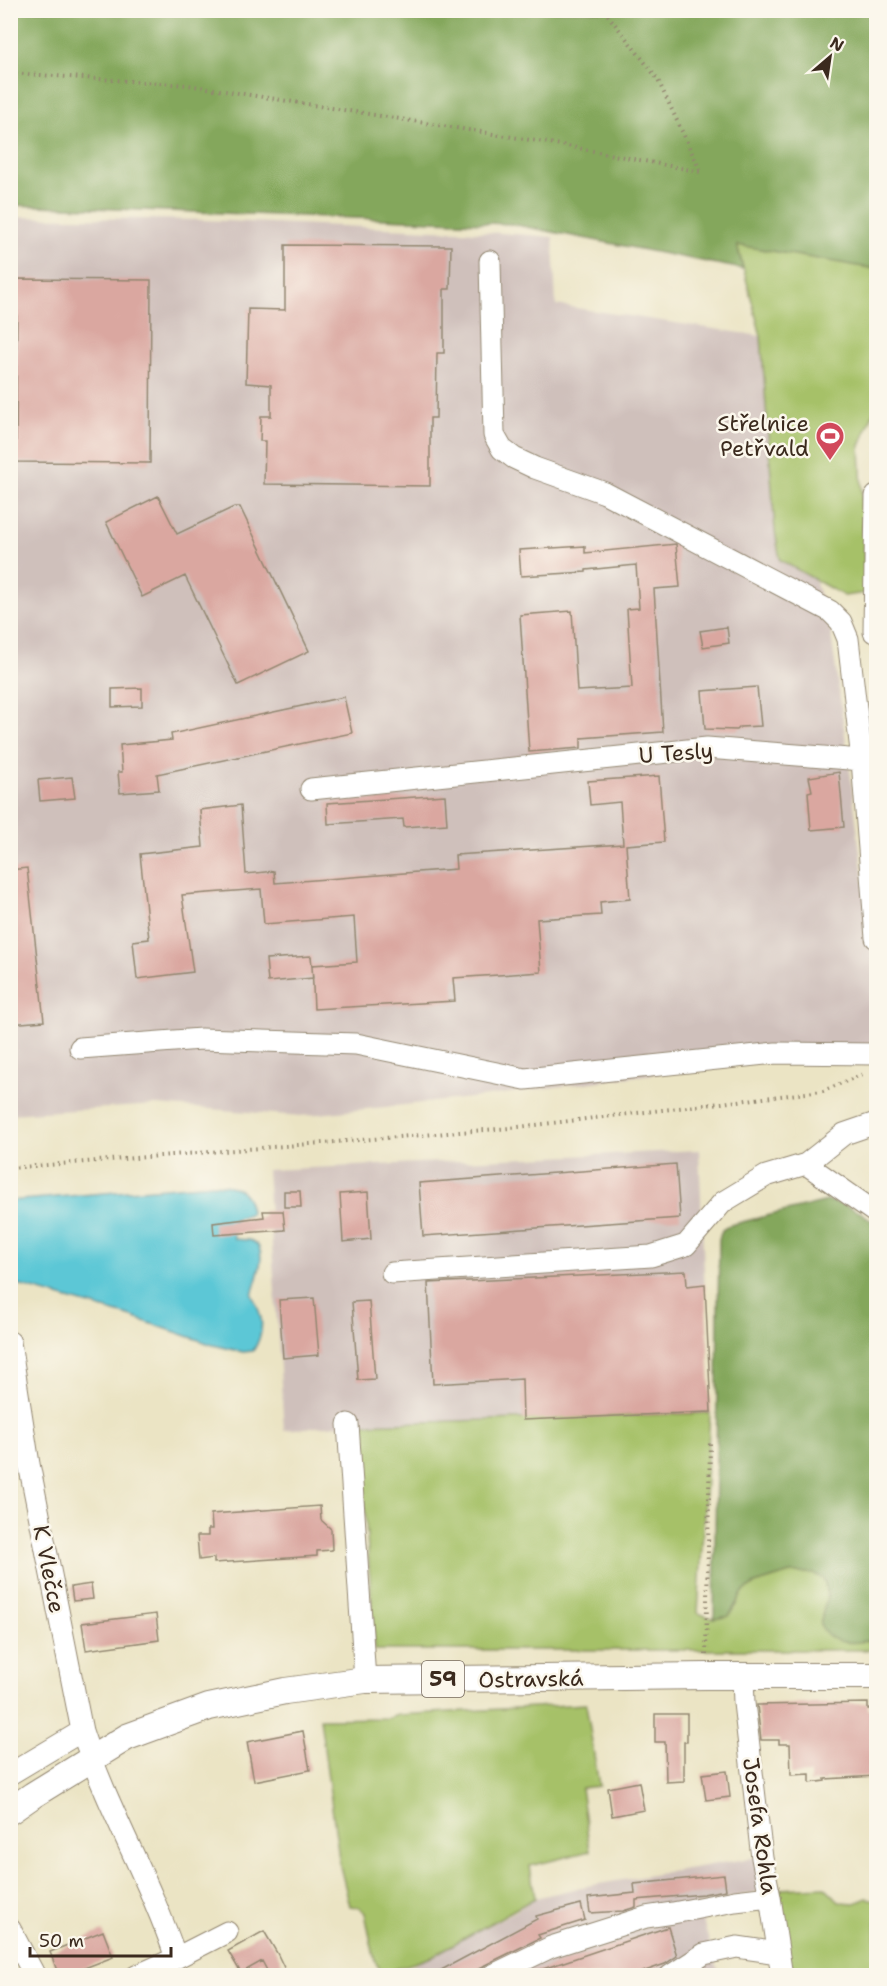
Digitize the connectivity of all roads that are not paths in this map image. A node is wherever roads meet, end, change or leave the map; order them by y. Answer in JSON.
{"nodes":[{"id":1,"x":490,"y":261,"type":"dead end"},
{"id":2,"x":876,"y":496,"type":"edge"},
{"id":3,"x":875,"y":633,"type":"edge"},
{"id":4,"x":849,"y":639,"type":"junction"},
{"id":5,"x":862,"y":760,"type":"junction"},
{"id":6,"x":311,"y":789,"type":"dead end"},
{"id":7,"x":876,"y":939,"type":"edge"},
{"id":8,"x":80,"y":1048,"type":"dead end"},
{"id":9,"x":876,"y":1054,"type":"edge"},
{"id":10,"x":876,"y":1123,"type":"edge"},
{"id":11,"x":806,"y":1164,"type":"junction"},
{"id":12,"x":876,"y":1213,"type":"edge"},
{"id":13,"x":392,"y":1272,"type":"dead end"},
{"id":14,"x":10,"y":1342,"type":"edge"},
{"id":15,"x":348,"y":1424,"type":"dead end"},
{"id":16,"x":743,"y":1676,"type":"junction"},
{"id":17,"x":876,"y":1676,"type":"edge"},
{"id":18,"x":365,"y":1680,"type":"junction"},
{"id":19,"x":82,"y":1731,"type":"junction"},
{"id":20,"x":91,"y":1759,"type":"junction"},
{"id":21,"x":10,"y":1774,"type":"edge"},
{"id":22,"x":10,"y":1811,"type":"edge"},
{"id":23,"x":770,"y":1897,"type":"junction"},
{"id":24,"x":10,"y":1929,"type":"edge"},
{"id":25,"x":227,"y":1932,"type":"dead end"},
{"id":26,"x":778,"y":1953,"type":"junction"},
{"id":27,"x":176,"y":1958,"type":"junction"},
{"id":28,"x":35,"y":1976,"type":"edge"},
{"id":29,"x":136,"y":1976,"type":"edge"},
{"id":30,"x":491,"y":1976,"type":"edge"},
{"id":31,"x":670,"y":1976,"type":"edge"},
{"id":32,"x":782,"y":1976,"type":"edge"}],
"edges":[{"from":1,"to":4,"type":"street"},
{"from":2,"to":3,"type":"street"},
{"from":3,"to":4,"type":"street"},
{"from":4,"to":5,"type":"street"},
{"from":5,"to":6,"type":"street","name":"U Tesly"},
{"from":5,"to":7,"type":"street"},
{"from":8,"to":9,"type":"street"},
{"from":10,"to":11,"type":"street"},
{"from":11,"to":12,"type":"street"},
{"from":11,"to":13,"type":"street"},
{"from":14,"to":19,"type":"street","name":"K Vlečce"},
{"from":15,"to":18,"type":"street"},
{"from":16,"to":17,"type":"main road","name":"Ostravská","number":"59"},
{"from":16,"to":18,"type":"main road","name":"Ostravská","number":"59"},
{"from":16,"to":23,"type":"street","name":"Josefa Rohla"},
{"from":18,"to":20,"type":"main road","name":"Ostravská","number":"59"},
{"from":19,"to":20,"type":"street","name":"K Vlečce"},
{"from":19,"to":21,"type":"street"},
{"from":20,"to":22,"type":"main road","name":"Ostravská","number":"59"},
{"from":20,"to":27,"type":"street"},
{"from":23,"to":26,"type":"street","name":"Josefa Rohla"},
{"from":23,"to":30,"type":"street"},
{"from":24,"to":28,"type":"street"},
{"from":25,"to":27,"type":"street"},
{"from":26,"to":31,"type":"street"},
{"from":26,"to":32,"type":"street","name":"Josefa Rohla"},
{"from":27,"to":29,"type":"street"}]}
